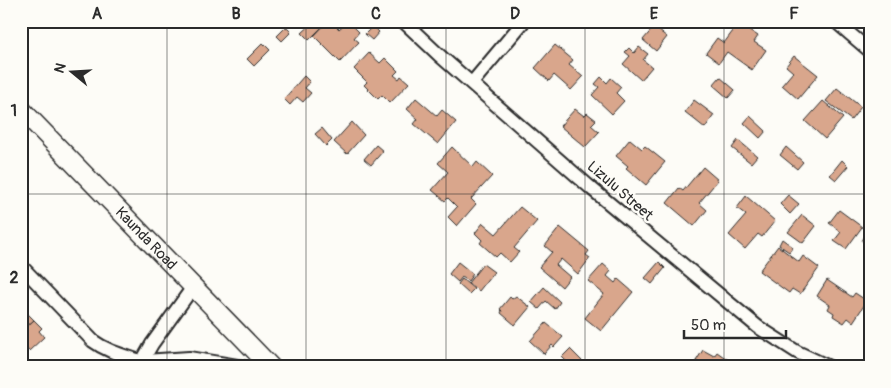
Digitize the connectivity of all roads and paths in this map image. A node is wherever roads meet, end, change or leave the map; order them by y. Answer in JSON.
{"nodes":[{"id":1,"x":403,"y":21,"type":"edge"},
{"id":2,"x":524,"y":21,"type":"edge"},
{"id":3,"x":835,"y":21,"type":"edge"},
{"id":4,"x":870,"y":51,"type":"edge"},
{"id":5,"x":472,"y":84,"type":"junction"},
{"id":6,"x":21,"y":109,"type":"edge"},
{"id":7,"x":21,"y":266,"type":"edge"},
{"id":8,"x":193,"y":287,"type":"junction"},
{"id":9,"x":141,"y":364,"type":"edge"},
{"id":10,"x":155,"y":367,"type":"edge"},
{"id":11,"x":243,"y":367,"type":"edge"},
{"id":12,"x":271,"y":367,"type":"edge"},
{"id":13,"x":828,"y":367,"type":"edge"}],
"edges":[{"from":1,"to":5,"type":"street","name":"Lizulu Street"},
{"from":2,"to":5,"type":"street"},
{"from":3,"to":4,"type":"street"},
{"from":5,"to":13,"type":"street","name":"Lizulu Street"},
{"from":6,"to":8,"type":"main road","name":"Kaunda Road"},
{"from":7,"to":9,"type":"street"},
{"from":8,"to":9,"type":"street"},
{"from":8,"to":12,"type":"main road","name":"Kaunda Road"},
{"from":9,"to":10,"type":"street"},
{"from":9,"to":11,"type":"street"}]}
